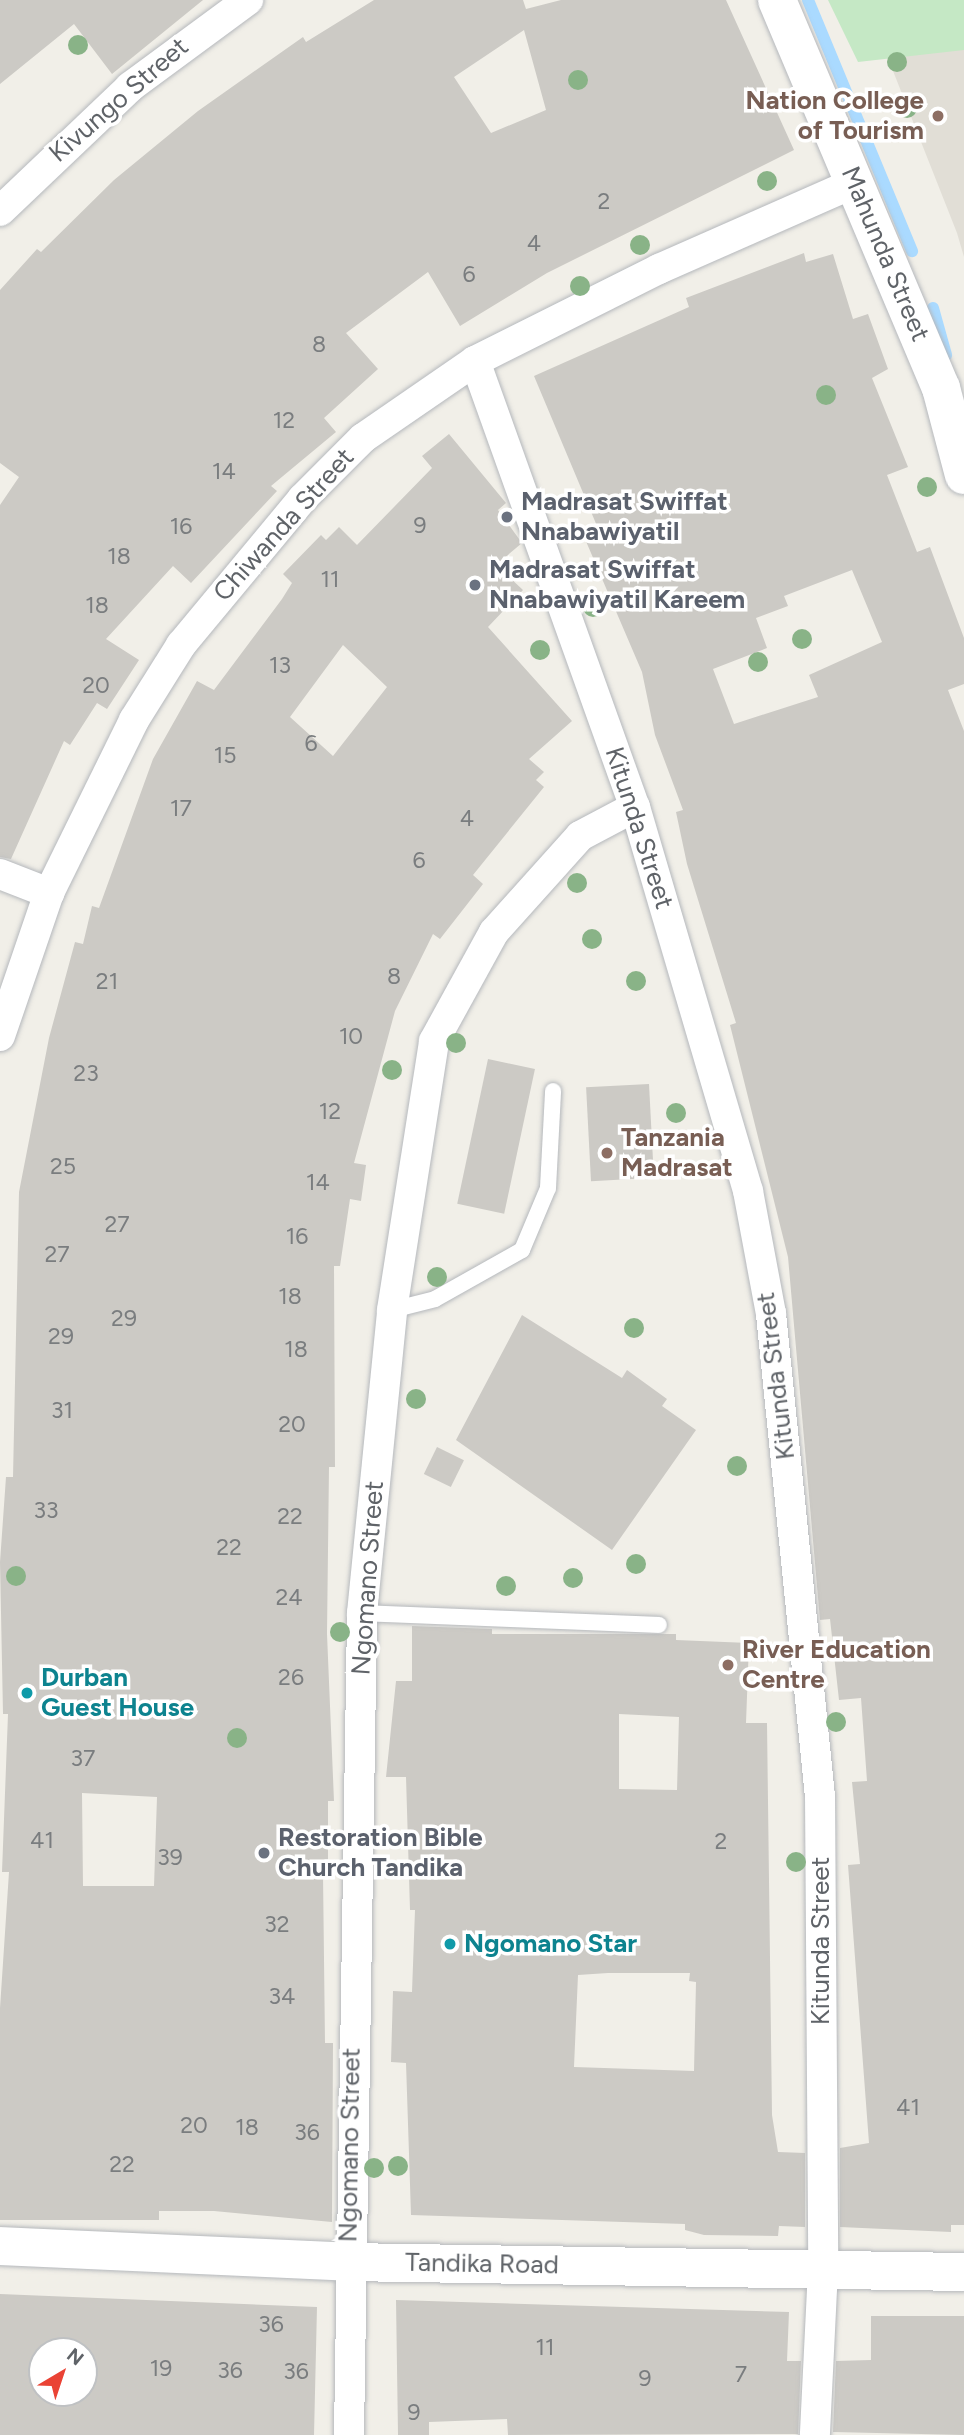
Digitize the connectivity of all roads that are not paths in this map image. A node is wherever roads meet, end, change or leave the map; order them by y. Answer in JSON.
{"nodes":[{"id":1,"x":248,"y":0,"type":"edge"},
{"id":2,"x":777,"y":0,"type":"edge"},
{"id":3,"x":856,"y":182,"type":"junction"},
{"id":4,"x":0,"y":211,"type":"edge"},
{"id":5,"x":475,"y":361,"type":"junction"},
{"id":6,"x":964,"y":475,"type":"edge"},
{"id":7,"x":635,"y":807,"type":"junction"},
{"id":8,"x":0,"y":874,"type":"edge"},
{"id":9,"x":49,"y":893,"type":"junction"},
{"id":10,"x":0,"y":1036,"type":"edge"},
{"id":11,"x":553,"y":1091,"type":"dead end"},
{"id":12,"x":392,"y":1310,"type":"junction"},
{"id":13,"x":362,"y":1613,"type":"junction"},
{"id":14,"x":659,"y":1625,"type":"dead end"},
{"id":15,"x":0,"y":2246,"type":"edge"},
{"id":16,"x":348,"y":2262,"type":"junction"},
{"id":17,"x":823,"y":2269,"type":"junction"},
{"id":18,"x":964,"y":2272,"type":"edge"},
{"id":19,"x":349,"y":2435,"type":"edge"},
{"id":20,"x":815,"y":2435,"type":"edge"}],
"edges":[{"from":1,"to":4,"type":"street","name":"Kivungo Street"},
{"from":2,"to":3,"type":"street","name":"Mahunda Street"},
{"from":3,"to":5,"type":"street","name":"Chiwanda Street"},
{"from":3,"to":6,"type":"street","name":"Mahunda Street"},
{"from":5,"to":7,"type":"street","name":"Kitunda Street"},
{"from":5,"to":9,"type":"street","name":"Chiwanda Street"},
{"from":7,"to":12,"type":"street","name":"Ngomano Street"},
{"from":7,"to":17,"type":"street","name":"Kitunda Street"},
{"from":8,"to":9,"type":"street"},
{"from":9,"to":10,"type":"street","name":"Chiwanda Street"},
{"from":11,"to":12,"type":"lane"},
{"from":12,"to":13,"type":"street","name":"Ngomano Street"},
{"from":13,"to":14,"type":"lane"},
{"from":13,"to":16,"type":"street","name":"Ngomano Street"},
{"from":15,"to":16,"type":"street","name":"Tandika Road"},
{"from":16,"to":17,"type":"street","name":"Tandika Road"},
{"from":16,"to":19,"type":"street","name":"Ngomano Street"},
{"from":17,"to":18,"type":"street","name":"Tandika Road"},
{"from":17,"to":20,"type":"street","name":"Kitunda Street"}]}
